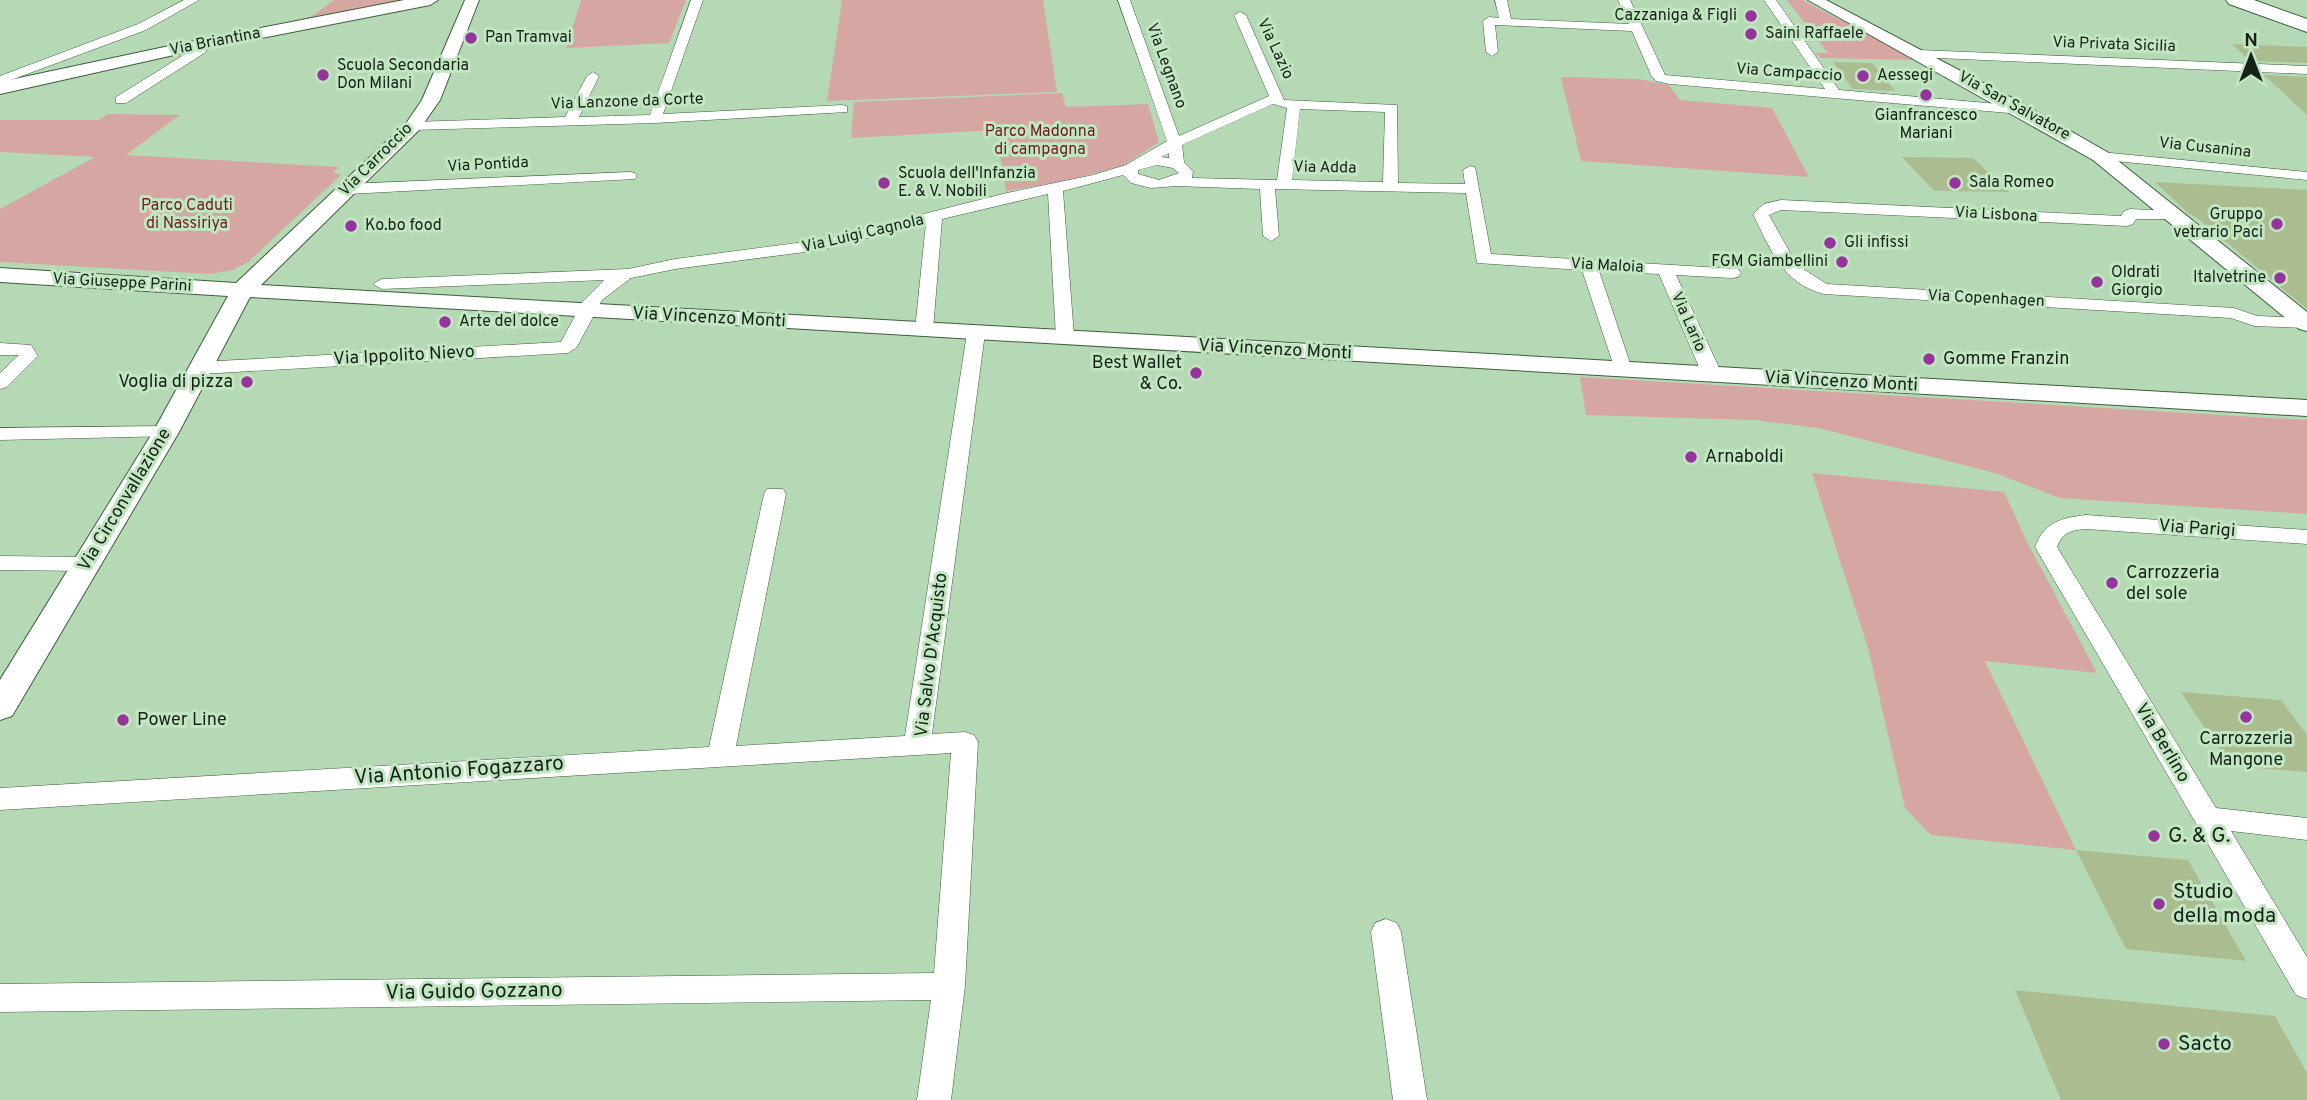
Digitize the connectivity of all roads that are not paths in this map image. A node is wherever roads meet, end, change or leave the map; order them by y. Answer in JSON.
{"nodes":[{"id":1,"x":192,"y":0,"type":"edge"},
{"id":2,"x":430,"y":0,"type":"edge"},
{"id":3,"x":697,"y":0,"type":"edge"},
{"id":4,"x":1124,"y":0,"type":"edge"},
{"id":5,"x":1501,"y":0,"type":"edge"},
{"id":6,"x":1623,"y":0,"type":"edge"},
{"id":7,"x":1770,"y":0,"type":"edge"},
{"id":8,"x":1815,"y":0,"type":"edge"},
{"id":9,"x":2234,"y":0,"type":"edge"},
{"id":10,"x":473,"y":2,"type":"edge"},
{"id":11,"x":2268,"y":2,"type":"edge"},
{"id":12,"x":2307,"y":13,"type":"edge"},
{"id":13,"x":1240,"y":15,"type":"dead end"},
{"id":14,"x":1506,"y":22,"type":"junction"},
{"id":15,"x":2307,"y":26,"type":"edge"},
{"id":16,"x":1636,"y":28,"type":"junction"},
{"id":17,"x":200,"y":47,"type":"junction"},
{"id":18,"x":1492,"y":52,"type":"dead end"},
{"id":19,"x":1919,"y":54,"type":"junction"},
{"id":20,"x":2307,"y":70,"type":"edge"},
{"id":21,"x":593,"y":76,"type":"dead end"},
{"id":22,"x":2,"y":85,"type":"edge"},
{"id":23,"x":1835,"y":94,"type":"junction"},
{"id":24,"x":1278,"y":97,"type":"junction"},
{"id":25,"x":121,"y":100,"type":"dead end"},
{"id":26,"x":1294,"y":105,"type":"junction"},
{"id":27,"x":842,"y":109,"type":"dead end"},
{"id":28,"x":2021,"y":110,"type":"junction"},
{"id":29,"x":655,"y":119,"type":"junction"},
{"id":30,"x":570,"y":121,"type":"junction"},
{"id":31,"x":412,"y":126,"type":"junction"},
{"id":32,"x":1175,"y":143,"type":"junction"},
{"id":33,"x":2100,"y":156,"type":"junction"},
{"id":34,"x":1177,"y":164,"type":"junction"},
{"id":35,"x":1135,"y":166,"type":"junction"},
{"id":36,"x":1470,"y":170,"type":"dead end"},
{"id":37,"x":630,"y":176,"type":"dead end"},
{"id":38,"x":2307,"y":176,"type":"edge"},
{"id":39,"x":1096,"y":179,"type":"junction"},
{"id":40,"x":1177,"y":182,"type":"junction"},
{"id":41,"x":1143,"y":183,"type":"junction"},
{"id":42,"x":1267,"y":184,"type":"junction"},
{"id":43,"x":1284,"y":184,"type":"junction"},
{"id":44,"x":1390,"y":187,"type":"junction"},
{"id":45,"x":1055,"y":188,"type":"junction"},
{"id":46,"x":348,"y":189,"type":"junction"},
{"id":47,"x":1471,"y":190,"type":"junction"},
{"id":48,"x":1813,"y":206,"type":"joint"},
{"id":49,"x":2174,"y":216,"type":"junction"},
{"id":50,"x":934,"y":218,"type":"junction"},
{"id":51,"x":1271,"y":236,"type":"dead end"},
{"id":52,"x":1589,"y":265,"type":"junction"},
{"id":53,"x":1665,"y":269,"type":"junction"},
{"id":54,"x":1732,"y":273,"type":"dead end"},
{"id":55,"x":628,"y":274,"type":"junction"},
{"id":56,"x":0,"y":275,"type":"edge"},
{"id":57,"x":382,"y":285,"type":"dead end"},
{"id":58,"x":243,"y":289,"type":"junction"},
{"id":59,"x":585,"y":311,"type":"junction"},
{"id":60,"x":2306,"y":324,"type":"edge"},
{"id":61,"x":924,"y":330,"type":"junction"},
{"id":62,"x":976,"y":333,"type":"junction"},
{"id":63,"x":1065,"y":337,"type":"junction"},
{"id":64,"x":0,"y":349,"type":"edge"},
{"id":65,"x":200,"y":368,"type":"junction"},
{"id":66,"x":1623,"y":369,"type":"junction"},
{"id":67,"x":1712,"y":374,"type":"junction"},
{"id":68,"x":0,"y":383,"type":"edge"},
{"id":69,"x":2307,"y":408,"type":"edge"},
{"id":70,"x":166,"y":432,"type":"junction"},
{"id":71,"x":0,"y":434,"type":"edge"},
{"id":72,"x":775,"y":494,"type":"dead end"},
{"id":73,"x":2086,"y":522,"type":"joint"},
{"id":74,"x":2307,"y":537,"type":"edge"},
{"id":75,"x":0,"y":563,"type":"edge"},
{"id":76,"x":87,"y":564,"type":"junction"},
{"id":77,"x":0,"y":708,"type":"edge"},
{"id":78,"x":917,"y":744,"type":"junction"},
{"id":79,"x":721,"y":755,"type":"junction"},
{"id":80,"x":0,"y":799,"type":"edge"},
{"id":81,"x":2207,"y":818,"type":"junction"},
{"id":82,"x":2307,"y":829,"type":"edge"},
{"id":83,"x":1386,"y":932,"type":"dead end"},
{"id":84,"x":2307,"y":985,"type":"edge"},
{"id":85,"x":949,"y":986,"type":"junction"},
{"id":86,"x":0,"y":998,"type":"edge"},
{"id":87,"x":934,"y":1100,"type":"edge"},
{"id":88,"x":1410,"y":1100,"type":"edge"}],
"edges":[{"from":1,"to":22,"type":"street"},
{"from":2,"to":17,"type":"main road","name":"Via Briantina"},
{"from":3,"to":29,"type":"street"},
{"from":4,"to":32,"type":"street","name":"Via Legnano"},
{"from":5,"to":14,"type":"street"},
{"from":6,"to":16,"type":"street"},
{"from":7,"to":23,"type":"street"},
{"from":8,"to":19,"type":"street","name":"Via San Salvatore"},
{"from":9,"to":11,"type":"highway"},
{"from":10,"to":31,"type":"street","name":"Via Carroccio"},
{"from":11,"to":12,"type":"highway"},
{"from":11,"to":15,"type":"highway"},
{"from":13,"to":24,"type":"street","name":"Via Lazio"},
{"from":14,"to":16,"type":"street"},
{"from":14,"to":18,"type":"street"},
{"from":16,"to":23,"type":"street","name":"Via Campaccio"},
{"from":17,"to":22,"type":"main road","name":"Via Briantina"},
{"from":17,"to":25,"type":"street"},
{"from":19,"to":20,"type":"street","name":"Via Privata Sicilia"},
{"from":19,"to":28,"type":"street","name":"Via San Salvatore"},
{"from":21,"to":30,"type":"street"},
{"from":23,"to":28,"type":"street","name":"Via Campaccio"},
{"from":24,"to":26,"type":"street"},
{"from":24,"to":32,"type":"street"},
{"from":26,"to":43,"type":"street"},
{"from":26,"to":44,"type":"street"},
{"from":27,"to":29,"type":"street","name":"Via Lanzone da Corte"},
{"from":28,"to":33,"type":"street","name":"Via San Salvatore"},
{"from":29,"to":30,"type":"street","name":"Via Lanzone da Corte"},
{"from":30,"to":31,"type":"street","name":"Via Lanzone da Corte"},
{"from":31,"to":46,"type":"street","name":"Via Carroccio"},
{"from":32,"to":34,"type":"street"},
{"from":32,"to":35,"type":"street"},
{"from":33,"to":38,"type":"street","name":"Via Cusanina"},
{"from":33,"to":49,"type":"street","name":"Via San Salvatore"},
{"from":34,"to":35,"type":"street"},
{"from":34,"to":40,"type":"street"},
{"from":35,"to":39,"type":"street","name":"Via Luigi Cagnola"},
{"from":35,"to":41,"type":"street"},
{"from":36,"to":47,"type":"street"},
{"from":37,"to":46,"type":"street","name":"Via Pontida"},
{"from":39,"to":41,"type":"street","name":"Via Luigi Cagnola"},
{"from":39,"to":45,"type":"street","name":"Via Luigi Cagnola"},
{"from":40,"to":41,"type":"street"},
{"from":40,"to":42,"type":"street","name":"Via Adda"},
{"from":42,"to":43,"type":"street","name":"Via Adda"},
{"from":42,"to":51,"type":"street"},
{"from":43,"to":44,"type":"street","name":"Via Adda"},
{"from":44,"to":47,"type":"street","name":"Via Adda"},
{"from":45,"to":50,"type":"street","name":"Via Luigi Cagnola"},
{"from":45,"to":63,"type":"street"},
{"from":46,"to":58,"type":"street","name":"Via Carroccio"},
{"from":47,"to":52,"type":"street","name":"Via Maloia"},
{"from":48,"to":49,"type":"street","name":"Via Lisbona"},
{"from":48,"to":60,"type":"street","name":"Via Copenhagen"},
{"from":49,"to":60,"type":"street","name":"Via San Salvatore"},
{"from":50,"to":55,"type":"street","name":"Via Luigi Cagnola"},
{"from":50,"to":61,"type":"street"},
{"from":52,"to":53,"type":"street","name":"Via Maloia"},
{"from":52,"to":66,"type":"street"},
{"from":53,"to":54,"type":"street","name":"Via Maloia"},
{"from":53,"to":67,"type":"street","name":"Via Lario"},
{"from":55,"to":57,"type":"street","name":"Via Luigi Cagnola"},
{"from":55,"to":59,"type":"street","name":"Via Luigi Cagnola"},
{"from":56,"to":58,"type":"street","name":"Via Giuseppe Parini"},
{"from":58,"to":59,"type":"street","name":"Via Vincenzo Monti"},
{"from":58,"to":65,"type":"street","name":"Via Circonvallazione"},
{"from":59,"to":61,"type":"street","name":"Via Vincenzo Monti"},
{"from":59,"to":65,"type":"street","name":"Via Ippolito Nievo"},
{"from":61,"to":62,"type":"street","name":"Via Vincenzo Monti"},
{"from":62,"to":63,"type":"street","name":"Via Vincenzo Monti"},
{"from":62,"to":78,"type":"street","name":"Via Salvo D'Acquisto"},
{"from":63,"to":66,"type":"street","name":"Via Vincenzo Monti"},
{"from":64,"to":68,"type":"street"},
{"from":65,"to":70,"type":"street","name":"Via Circonvallazione"},
{"from":66,"to":67,"type":"street","name":"Via Vincenzo Monti"},
{"from":67,"to":69,"type":"street","name":"Via Vincenzo Monti"},
{"from":70,"to":71,"type":"street"},
{"from":70,"to":76,"type":"street","name":"Via Circonvallazione"},
{"from":72,"to":79,"type":"street"},
{"from":73,"to":74,"type":"street","name":"Via Parigi"},
{"from":73,"to":81,"type":"street","name":"Via Berlino"},
{"from":75,"to":76,"type":"street"},
{"from":76,"to":77,"type":"street","name":"Via Circonvallazione"},
{"from":78,"to":79,"type":"street","name":"Via Antonio Fogazzaro"},
{"from":78,"to":85,"type":"street","name":"Via Salvo D'Acquisto"},
{"from":79,"to":80,"type":"street","name":"Via Antonio Fogazzaro"},
{"from":81,"to":82,"type":"street"},
{"from":81,"to":84,"type":"street","name":"Via Berlino"},
{"from":83,"to":88,"type":"street"},
{"from":85,"to":86,"type":"street","name":"Via Guido Gozzano"},
{"from":85,"to":87,"type":"street","name":"Via Salvo D'Acquisto"}]}
